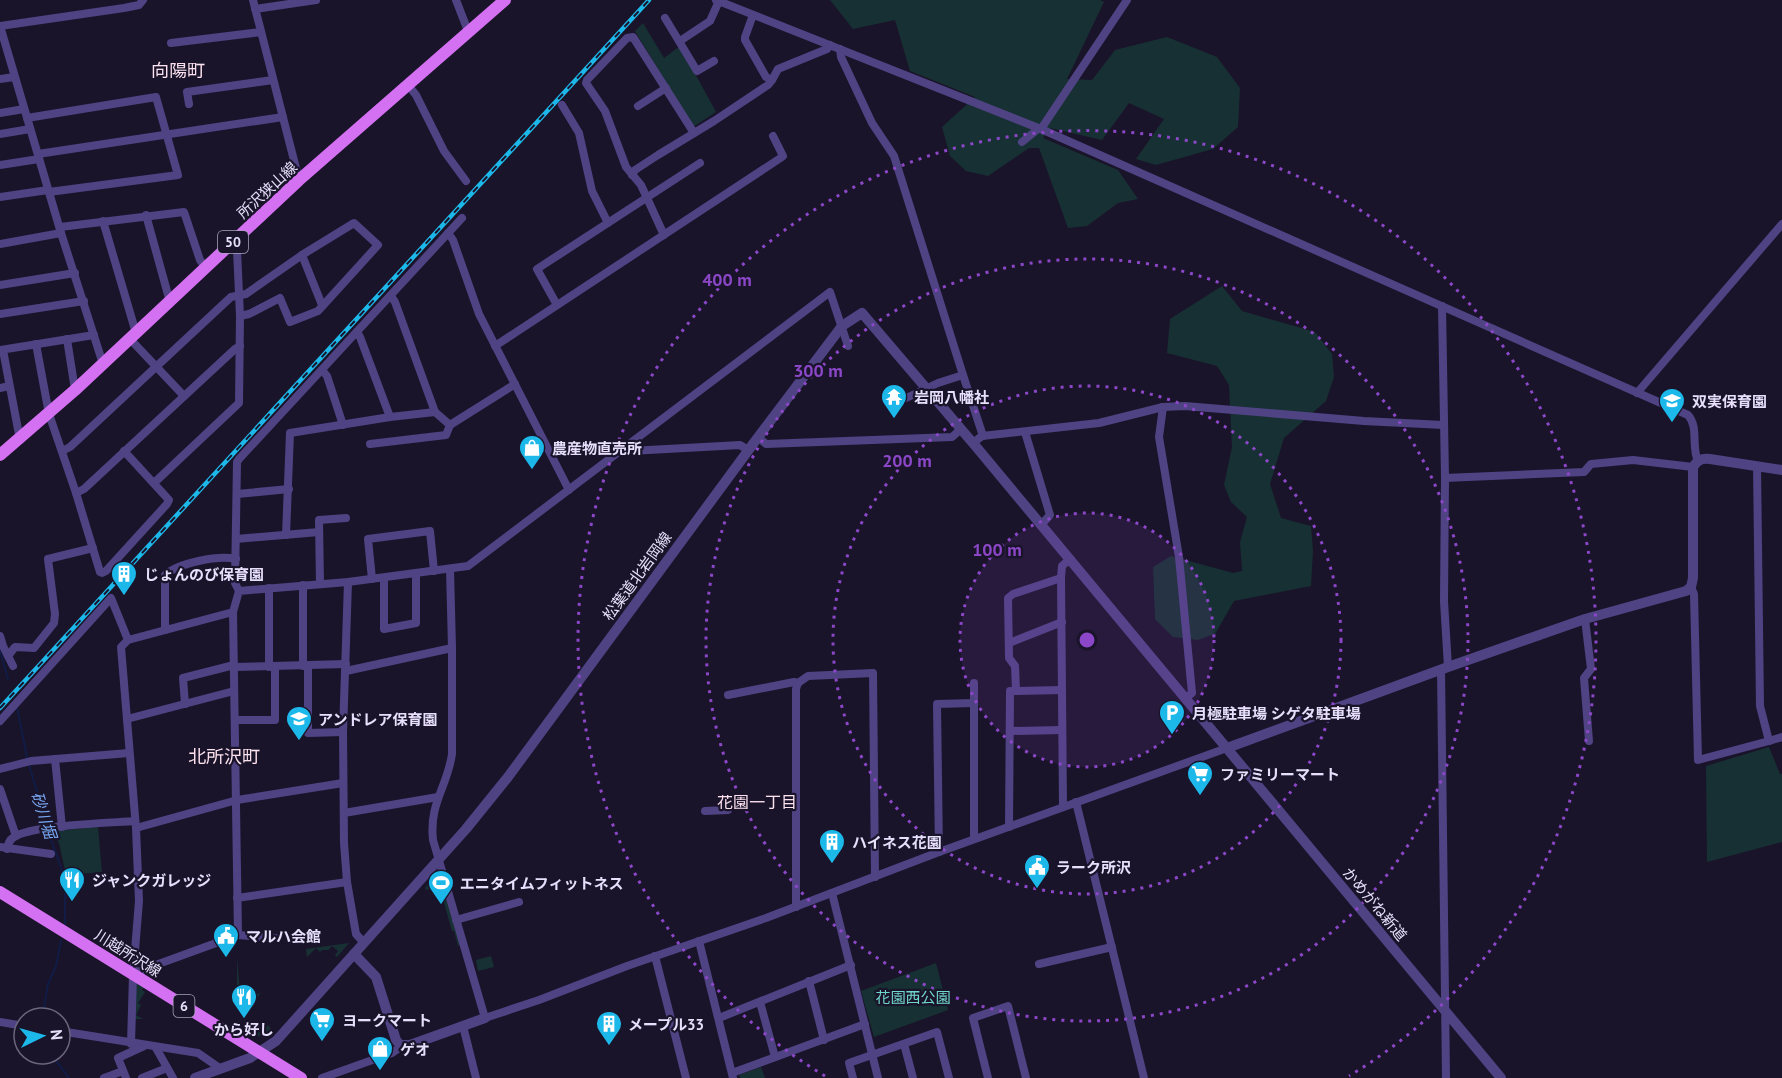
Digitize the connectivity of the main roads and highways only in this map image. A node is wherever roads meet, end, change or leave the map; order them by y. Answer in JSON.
{"nodes":[{"id":1,"x":505,"y":0,"type":"edge"},
{"id":2,"x":0,"y":455,"type":"edge"},
{"id":3,"x":0,"y":892,"type":"edge"},
{"id":4,"x":301,"y":1078,"type":"edge"}],
"edges":[{"from":1,"to":2,"type":"main road","name":"所沢狭山線","number":"50"},
{"from":3,"to":4,"type":"main road","name":"川越所沢線","number":"6"}]}
